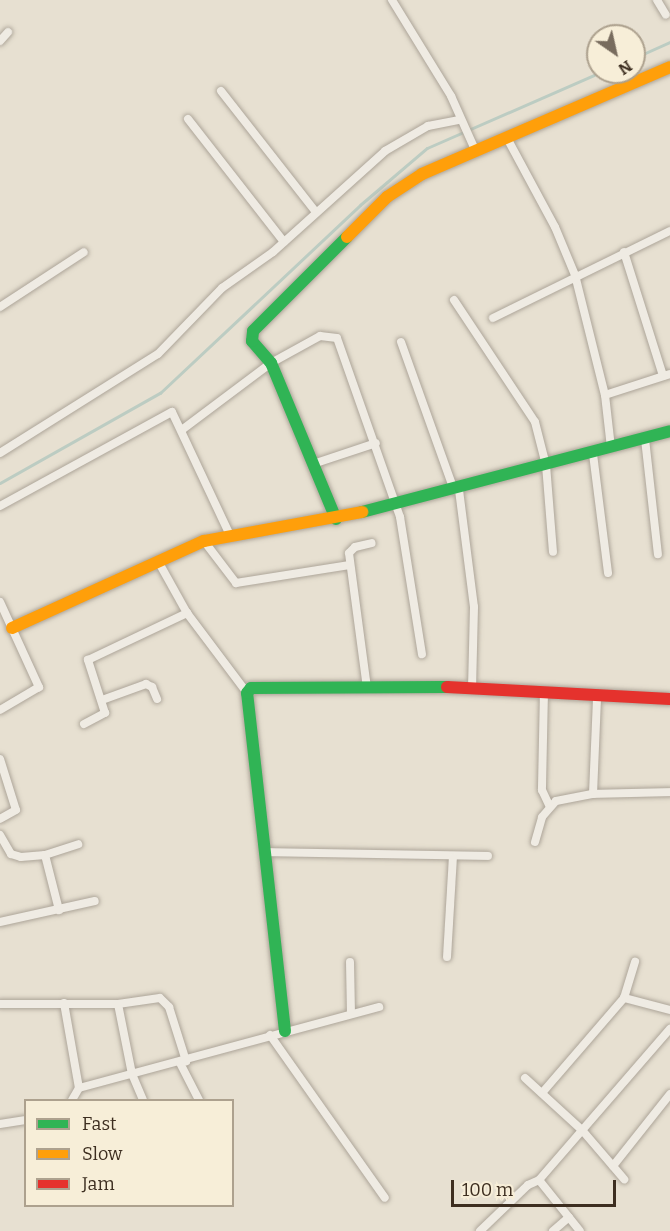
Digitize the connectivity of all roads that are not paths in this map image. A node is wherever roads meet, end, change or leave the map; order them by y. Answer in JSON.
{"nodes":[{"id":1,"x":392,"y":0,"type":"edge"},
{"id":2,"x":657,"y":0,"type":"edge"},
{"id":3,"x":666,"y":15,"type":"dead end"},
{"id":4,"x":8,"y":32,"type":"dead end"},
{"id":5,"x":0,"y":41,"type":"edge"},
{"id":6,"x":670,"y":66,"type":"edge"},
{"id":7,"x":221,"y":92,"type":"dead end"},
{"id":8,"x":188,"y":119,"type":"dead end"},
{"id":9,"x":459,"y":120,"type":"junction"},
{"id":10,"x":507,"y":138,"type":"junction"},
{"id":11,"x":472,"y":146,"type":"junction"},
{"id":12,"x":315,"y":211,"type":"junction"},
{"id":13,"x":670,"y":231,"type":"edge"},
{"id":14,"x":284,"y":242,"type":"junction"},
{"id":15,"x":84,"y":252,"type":"dead end"},
{"id":16,"x":624,"y":252,"type":"junction"},
{"id":17,"x":575,"y":275,"type":"junction"},
{"id":18,"x":454,"y":300,"type":"dead end"},
{"id":19,"x":0,"y":307,"type":"edge"},
{"id":20,"x":493,"y":318,"type":"dead end"},
{"id":21,"x":401,"y":342,"type":"dead end"},
{"id":22,"x":271,"y":363,"type":"junction"},
{"id":23,"x":667,"y":375,"type":"edge"},
{"id":24,"x":605,"y":395,"type":"junction"},
{"id":25,"x":183,"y":429,"type":"junction"},
{"id":26,"x":670,"y":431,"type":"edge"},
{"id":27,"x":645,"y":439,"type":"junction"},
{"id":28,"x":376,"y":443,"type":"junction"},
{"id":29,"x":611,"y":448,"type":"junction"},
{"id":30,"x":0,"y":453,"type":"edge"},
{"id":31,"x":593,"y":454,"type":"junction"},
{"id":32,"x":316,"y":463,"type":"junction"},
{"id":33,"x":546,"y":465,"type":"junction"},
{"id":34,"x":456,"y":490,"type":"junction"},
{"id":35,"x":0,"y":506,"type":"edge"},
{"id":36,"x":395,"y":506,"type":"junction"},
{"id":37,"x":336,"y":519,"type":"junction"},
{"id":38,"x":230,"y":535,"type":"junction"},
{"id":39,"x":204,"y":541,"type":"junction"},
{"id":40,"x":372,"y":543,"type":"dead end"},
{"id":41,"x":553,"y":552,"type":"dead end"},
{"id":42,"x":658,"y":554,"type":"dead end"},
{"id":43,"x":158,"y":561,"type":"junction"},
{"id":44,"x":350,"y":565,"type":"junction"},
{"id":45,"x":608,"y":573,"type":"dead end"},
{"id":46,"x":0,"y":602,"type":"edge"},
{"id":47,"x":187,"y":613,"type":"junction"},
{"id":48,"x":12,"y":628,"type":"junction"},
{"id":49,"x":422,"y":654,"type":"dead end"},
{"id":50,"x":472,"y":687,"type":"junction"},
{"id":51,"x":367,"y":688,"type":"junction"},
{"id":52,"x":544,"y":691,"type":"junction"},
{"id":53,"x":247,"y":693,"type":"junction"},
{"id":54,"x":597,"y":697,"type":"junction"},
{"id":55,"x":157,"y":699,"type":"dead end"},
{"id":56,"x":670,"y":699,"type":"edge"},
{"id":57,"x":102,"y":700,"type":"junction"},
{"id":58,"x":0,"y":710,"type":"edge"},
{"id":59,"x":84,"y":724,"type":"dead end"},
{"id":60,"x":0,"y":759,"type":"edge"},
{"id":61,"x":670,"y":792,"type":"edge"},
{"id":62,"x":593,"y":794,"type":"junction"},
{"id":63,"x":549,"y":805,"type":"junction"},
{"id":64,"x":0,"y":819,"type":"edge"},
{"id":65,"x":0,"y":835,"type":"edge"},
{"id":66,"x":535,"y":842,"type":"dead end"},
{"id":67,"x":78,"y":844,"type":"dead end"},
{"id":68,"x":264,"y":852,"type":"junction"},
{"id":69,"x":45,"y":855,"type":"junction"},
{"id":70,"x":453,"y":856,"type":"junction"},
{"id":71,"x":489,"y":856,"type":"dead end"},
{"id":72,"x":94,"y":901,"type":"dead end"},
{"id":73,"x":59,"y":910,"type":"junction"},
{"id":74,"x":0,"y":922,"type":"edge"},
{"id":75,"x":447,"y":957,"type":"dead end"},
{"id":76,"x":350,"y":962,"type":"dead end"},
{"id":77,"x":635,"y":962,"type":"dead end"},
{"id":78,"x":624,"y":998,"type":"junction"},
{"id":79,"x":0,"y":1004,"type":"edge"},
{"id":80,"x":64,"y":1004,"type":"junction"},
{"id":81,"x":118,"y":1004,"type":"junction"},
{"id":82,"x":379,"y":1007,"type":"dead end"},
{"id":83,"x":670,"y":1010,"type":"edge"},
{"id":84,"x":351,"y":1013,"type":"junction"},
{"id":85,"x":670,"y":1029,"type":"edge"},
{"id":86,"x":285,"y":1031,"type":"junction"},
{"id":87,"x":270,"y":1035,"type":"junction"},
{"id":88,"x":183,"y":1062,"type":"junction"},
{"id":89,"x":132,"y":1074,"type":"junction"},
{"id":90,"x":525,"y":1078,"type":"dead end"},
{"id":91,"x":79,"y":1088,"type":"junction"},
{"id":92,"x":542,"y":1094,"type":"junction"},
{"id":93,"x":670,"y":1094,"type":"edge"},
{"id":94,"x":73,"y":1099,"type":"edge"},
{"id":95,"x":142,"y":1099,"type":"edge"},
{"id":96,"x":198,"y":1099,"type":"edge"},
{"id":97,"x":24,"y":1120,"type":"edge"},
{"id":98,"x":0,"y":1124,"type":"edge"},
{"id":99,"x":582,"y":1130,"type":"junction"},
{"id":100,"x":613,"y":1166,"type":"junction"},
{"id":101,"x":624,"y":1179,"type":"dead end"},
{"id":102,"x":539,"y":1180,"type":"junction"},
{"id":103,"x":385,"y":1198,"type":"dead end"},
{"id":104,"x":569,"y":1217,"type":"junction"},
{"id":105,"x":480,"y":1231,"type":"edge"},
{"id":106,"x":553,"y":1231,"type":"edge"},
{"id":107,"x":580,"y":1231,"type":"edge"}],
"edges":[{"from":1,"to":9,"type":"street"},
{"from":2,"to":3,"type":"street"},
{"from":4,"to":5,"type":"street"},
{"from":6,"to":10,"type":"street"},
{"from":7,"to":12,"type":"street"},
{"from":8,"to":14,"type":"street"},
{"from":9,"to":11,"type":"street"},
{"from":9,"to":12,"type":"street"},
{"from":10,"to":11,"type":"street"},
{"from":10,"to":17,"type":"street"},
{"from":11,"to":22,"type":"street"},
{"from":12,"to":14,"type":"street"},
{"from":13,"to":16,"type":"street"},
{"from":14,"to":30,"type":"street"},
{"from":15,"to":19,"type":"street"},
{"from":16,"to":17,"type":"street"},
{"from":16,"to":23,"type":"street"},
{"from":17,"to":20,"type":"street"},
{"from":17,"to":24,"type":"street"},
{"from":18,"to":33,"type":"street"},
{"from":21,"to":34,"type":"street"},
{"from":22,"to":25,"type":"street"},
{"from":22,"to":28,"type":"street"},
{"from":22,"to":32,"type":"street"},
{"from":23,"to":24,"type":"street"},
{"from":24,"to":29,"type":"street"},
{"from":25,"to":35,"type":"street"},
{"from":25,"to":38,"type":"street"},
{"from":26,"to":27,"type":"street"},
{"from":27,"to":29,"type":"street"},
{"from":27,"to":42,"type":"street"},
{"from":28,"to":32,"type":"street"},
{"from":28,"to":36,"type":"street"},
{"from":29,"to":31,"type":"street"},
{"from":31,"to":33,"type":"street"},
{"from":31,"to":45,"type":"street"},
{"from":32,"to":37,"type":"street"},
{"from":33,"to":34,"type":"street"},
{"from":33,"to":41,"type":"street"},
{"from":34,"to":36,"type":"street"},
{"from":34,"to":50,"type":"street"},
{"from":36,"to":37,"type":"street"},
{"from":36,"to":49,"type":"street"},
{"from":37,"to":38,"type":"street"},
{"from":38,"to":39,"type":"street"},
{"from":39,"to":43,"type":"street"},
{"from":39,"to":44,"type":"street"},
{"from":40,"to":44,"type":"street"},
{"from":43,"to":47,"type":"street"},
{"from":43,"to":48,"type":"street"},
{"from":44,"to":51,"type":"street"},
{"from":46,"to":48,"type":"street"},
{"from":47,"to":53,"type":"street"},
{"from":47,"to":57,"type":"street"},
{"from":48,"to":58,"type":"street"},
{"from":50,"to":51,"type":"street"},
{"from":50,"to":52,"type":"street"},
{"from":51,"to":53,"type":"street"},
{"from":52,"to":54,"type":"street"},
{"from":52,"to":63,"type":"street"},
{"from":53,"to":68,"type":"street"},
{"from":54,"to":56,"type":"street"},
{"from":54,"to":62,"type":"street"},
{"from":55,"to":57,"type":"street"},
{"from":57,"to":59,"type":"street"},
{"from":60,"to":64,"type":"street"},
{"from":61,"to":62,"type":"street"},
{"from":62,"to":63,"type":"street"},
{"from":63,"to":66,"type":"street"},
{"from":65,"to":69,"type":"street"},
{"from":67,"to":69,"type":"street"},
{"from":68,"to":70,"type":"street"},
{"from":68,"to":86,"type":"street"},
{"from":69,"to":73,"type":"street"},
{"from":70,"to":71,"type":"street"},
{"from":70,"to":75,"type":"street"},
{"from":72,"to":73,"type":"street"},
{"from":73,"to":74,"type":"street"},
{"from":76,"to":84,"type":"street"},
{"from":77,"to":78,"type":"street"},
{"from":78,"to":83,"type":"street"},
{"from":78,"to":92,"type":"street"},
{"from":79,"to":80,"type":"street"},
{"from":80,"to":81,"type":"street"},
{"from":80,"to":91,"type":"street"},
{"from":81,"to":88,"type":"street"},
{"from":81,"to":89,"type":"street"},
{"from":82,"to":84,"type":"street"},
{"from":84,"to":86,"type":"street"},
{"from":85,"to":99,"type":"street"},
{"from":86,"to":87,"type":"street"},
{"from":87,"to":88,"type":"street"},
{"from":87,"to":103,"type":"street"},
{"from":88,"to":89,"type":"street"},
{"from":88,"to":96,"type":"street"},
{"from":89,"to":91,"type":"street"},
{"from":89,"to":95,"type":"street"},
{"from":90,"to":92,"type":"street"},
{"from":91,"to":94,"type":"street"},
{"from":92,"to":99,"type":"street"},
{"from":93,"to":100,"type":"street"},
{"from":97,"to":98,"type":"street"},
{"from":99,"to":100,"type":"street"},
{"from":99,"to":102,"type":"street"},
{"from":100,"to":101,"type":"street"},
{"from":102,"to":104,"type":"street"},
{"from":102,"to":105,"type":"street"},
{"from":104,"to":106,"type":"street"},
{"from":104,"to":107,"type":"street"}]}
